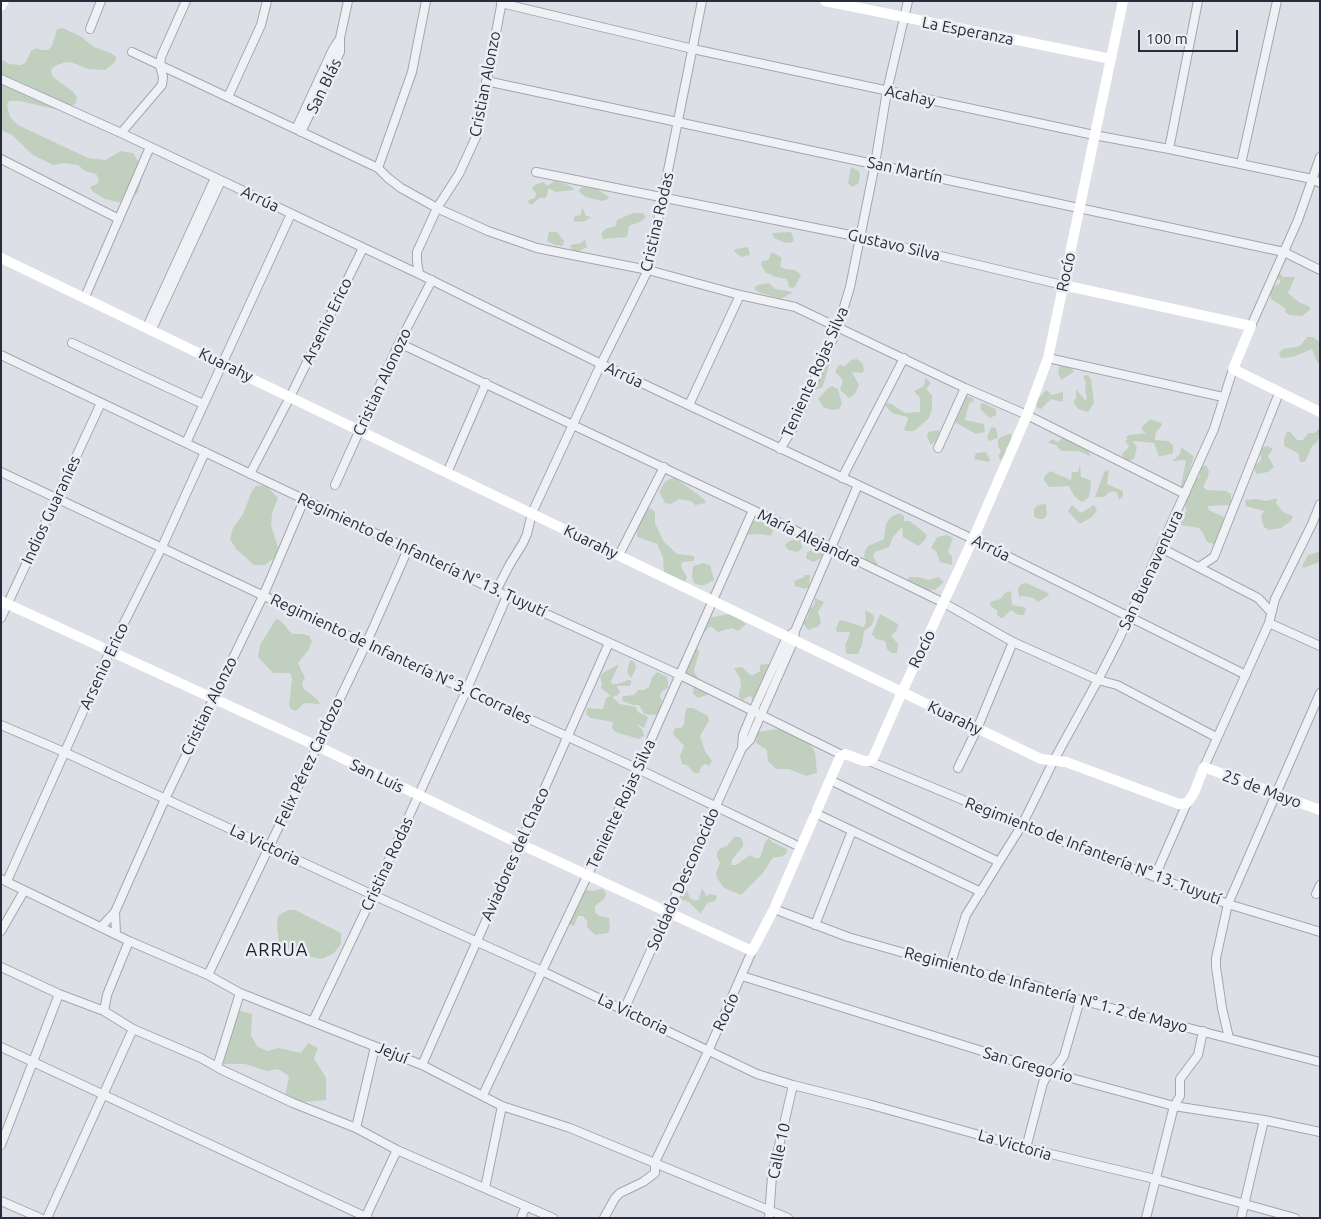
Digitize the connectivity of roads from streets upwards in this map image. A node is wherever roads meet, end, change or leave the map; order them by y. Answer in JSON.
{"nodes":[{"id":1,"x":4,"y":1,"type":"edge"},
{"id":2,"x":101,"y":1,"type":"edge"},
{"id":3,"x":186,"y":1,"type":"edge"},
{"id":4,"x":266,"y":1,"type":"edge"},
{"id":5,"x":348,"y":1,"type":"edge"},
{"id":6,"x":426,"y":1,"type":"edge"},
{"id":7,"x":702,"y":1,"type":"edge"},
{"id":8,"x":825,"y":1,"type":"edge"},
{"id":9,"x":908,"y":1,"type":"edge"},
{"id":10,"x":1123,"y":1,"type":"edge"},
{"id":11,"x":1198,"y":1,"type":"edge"},
{"id":12,"x":1277,"y":1,"type":"edge"},
{"id":13,"x":501,"y":2,"type":"edge"},
{"id":14,"x":1,"y":6,"type":"edge"},
{"id":15,"x":904,"y":18,"type":"junction"},
{"id":16,"x":90,"y":29,"type":"dead end"},
{"id":17,"x":693,"y":49,"type":"junction"},
{"id":18,"x":132,"y":52,"type":"dead end"},
{"id":19,"x":1111,"y":59,"type":"junction"},
{"id":20,"x":160,"y":66,"type":"junction"},
{"id":21,"x":1,"y":79,"type":"edge"},
{"id":22,"x":486,"y":81,"type":"junction"},
{"id":23,"x":887,"y":91,"type":"junction"},
{"id":24,"x":228,"y":97,"type":"junction"},
{"id":25,"x":678,"y":122,"type":"junction"},
{"id":26,"x":299,"y":131,"type":"junction"},
{"id":27,"x":121,"y":133,"type":"junction"},
{"id":28,"x":1094,"y":135,"type":"junction"},
{"id":29,"x":150,"y":147,"type":"junction"},
{"id":30,"x":1169,"y":148,"type":"junction"},
{"id":31,"x":1320,"y":157,"type":"edge"},
{"id":32,"x":1,"y":159,"type":"edge"},
{"id":33,"x":875,"y":164,"type":"junction"},
{"id":34,"x":1241,"y":164,"type":"junction"},
{"id":35,"x":378,"y":168,"type":"junction"},
{"id":36,"x":536,"y":172,"type":"dead end"},
{"id":37,"x":218,"y":179,"type":"junction"},
{"id":38,"x":1316,"y":181,"type":"edge"},
{"id":39,"x":663,"y":198,"type":"junction"},
{"id":40,"x":437,"y":208,"type":"junction"},
{"id":41,"x":1079,"y":209,"type":"junction"},
{"id":42,"x":291,"y":214,"type":"junction"},
{"id":43,"x":118,"y":219,"type":"junction"},
{"id":44,"x":860,"y":237,"type":"junction"},
{"id":45,"x":362,"y":248,"type":"junction"},
{"id":46,"x":1284,"y":252,"type":"junction"},
{"id":47,"x":1,"y":258,"type":"edge"},
{"id":48,"x":648,"y":270,"type":"junction"},
{"id":49,"x":1320,"y":270,"type":"edge"},
{"id":50,"x":419,"y":274,"type":"junction"},
{"id":51,"x":432,"y":280,"type":"junction"},
{"id":52,"x":1063,"y":286,"type":"junction"},
{"id":53,"x":740,"y":295,"type":"junction"},
{"id":54,"x":84,"y":297,"type":"junction"},
{"id":55,"x":1251,"y":326,"type":"junction"},
{"id":56,"x":838,"y":327,"type":"junction"},
{"id":57,"x":149,"y":328,"type":"junction"},
{"id":58,"x":72,"y":343,"type":"dead end"},
{"id":59,"x":399,"y":343,"type":"junction"},
{"id":60,"x":2,"y":356,"type":"edge"},
{"id":61,"x":904,"y":358,"type":"junction"},
{"id":62,"x":1048,"y":358,"type":"junction"},
{"id":63,"x":221,"y":363,"type":"junction"},
{"id":64,"x":601,"y":364,"type":"junction"},
{"id":65,"x":1233,"y":370,"type":"junction"},
{"id":66,"x":486,"y":383,"type":"junction"},
{"id":67,"x":965,"y":388,"type":"junction"},
{"id":68,"x":1279,"y":393,"type":"junction"},
{"id":69,"x":290,"y":397,"type":"junction"},
{"id":70,"x":1223,"y":397,"type":"junction"},
{"id":71,"x":101,"y":403,"type":"junction"},
{"id":72,"x":203,"y":404,"type":"junction"},
{"id":73,"x":689,"y":405,"type":"junction"},
{"id":74,"x":1320,"y":412,"type":"edge"},
{"id":75,"x":1027,"y":415,"type":"junction"},
{"id":76,"x":573,"y":424,"type":"junction"},
{"id":77,"x":359,"y":430,"type":"junction"},
{"id":78,"x":186,"y":443,"type":"junction"},
{"id":79,"x":938,"y":448,"type":"dead end"},
{"id":80,"x":780,"y":449,"type":"junction"},
{"id":81,"x":205,"y":452,"type":"junction"},
{"id":82,"x":664,"y":467,"type":"junction"},
{"id":83,"x":1,"y":472,"type":"edge"},
{"id":84,"x":447,"y":473,"type":"junction"},
{"id":85,"x":250,"y":474,"type":"junction"},
{"id":86,"x":842,"y":478,"type":"junction"},
{"id":87,"x":335,"y":484,"type":"dead end"},
{"id":88,"x":858,"y":485,"type":"junction"},
{"id":89,"x":1186,"y":494,"type":"junction"},
{"id":90,"x":56,"y":498,"type":"junction"},
{"id":91,"x":304,"y":500,"type":"junction"},
{"id":92,"x":1320,"y":504,"type":"edge"},
{"id":93,"x":753,"y":510,"type":"junction"},
{"id":94,"x":532,"y":513,"type":"junction"},
{"id":95,"x":973,"y":539,"type":"junction"},
{"id":96,"x":162,"y":547,"type":"junction"},
{"id":97,"x":408,"y":548,"type":"junction"},
{"id":98,"x":1161,"y":548,"type":"junction"},
{"id":99,"x":831,"y":549,"type":"junction"},
{"id":100,"x":619,"y":555,"type":"junction"},
{"id":101,"x":1214,"y":557,"type":"junction"},
{"id":102,"x":1198,"y":567,"type":"junction"},
{"id":103,"x":1214,"y":575,"type":"junction"},
{"id":104,"x":496,"y":591,"type":"junction"},
{"id":105,"x":264,"y":594,"type":"junction"},
{"id":106,"x":507,"y":596,"type":"junction"},
{"id":107,"x":713,"y":601,"type":"junction"},
{"id":108,"x":5,"y":602,"type":"edge"},
{"id":109,"x":944,"y":603,"type":"junction"},
{"id":110,"x":1271,"y":612,"type":"junction"},
{"id":111,"x":1129,"y":617,"type":"junction"},
{"id":112,"x":1,"y":618,"type":"edge"},
{"id":113,"x":1269,"y":623,"type":"junction"},
{"id":114,"x":792,"y":636,"type":"junction"},
{"id":115,"x":1013,"y":642,"type":"junction"},
{"id":116,"x":609,"y":643,"type":"junction"},
{"id":117,"x":366,"y":644,"type":"junction"},
{"id":118,"x":1320,"y":646,"type":"edge"},
{"id":119,"x":110,"y":652,"type":"junction"},
{"id":120,"x":680,"y":675,"type":"junction"},
{"id":121,"x":1246,"y":675,"type":"junction"},
{"id":122,"x":1098,"y":680,"type":"junction"},
{"id":123,"x":467,"y":689,"type":"junction"},
{"id":124,"x":902,"y":692,"type":"junction"},
{"id":125,"x":1320,"y":693,"type":"edge"},
{"id":126,"x":212,"y":699,"type":"junction"},
{"id":127,"x":753,"y":711,"type":"junction"},
{"id":128,"x":762,"y":715,"type":"junction"},
{"id":129,"x":1,"y":725,"type":"edge"},
{"id":130,"x":977,"y":729,"type":"junction"},
{"id":131,"x":568,"y":736,"type":"junction"},
{"id":132,"x":1216,"y":737,"type":"junction"},
{"id":133,"x":317,"y":746,"type":"junction"},
{"id":134,"x":742,"y":748,"type":"junction"},
{"id":135,"x":64,"y":752,"type":"junction"},
{"id":136,"x":842,"y":755,"type":"junction"},
{"id":137,"x":1054,"y":760,"type":"junction"},
{"id":138,"x":869,"y":761,"type":"junction"},
{"id":139,"x":958,"y":768,"type":"dead end"},
{"id":140,"x":1204,"y":768,"type":"junction"},
{"id":141,"x":638,"y":769,"type":"junction"},
{"id":142,"x":830,"y":780,"type":"junction"},
{"id":143,"x":1275,"y":794,"type":"junction"},
{"id":144,"x":418,"y":795,"type":"junction"},
{"id":145,"x":165,"y":799,"type":"junction"},
{"id":146,"x":1187,"y":802,"type":"junction"},
{"id":147,"x":716,"y":807,"type":"junction"},
{"id":148,"x":1320,"y":810,"type":"edge"},
{"id":149,"x":815,"y":813,"type":"junction"},
{"id":150,"x":1022,"y":825,"type":"junction"},
{"id":151,"x":852,"y":830,"type":"junction"},
{"id":152,"x":520,"y":844,"type":"junction"},
{"id":153,"x":270,"y":846,"type":"junction"},
{"id":154,"x":800,"y":847,"type":"junction"},
{"id":155,"x":999,"y":862,"type":"junction"},
{"id":156,"x":588,"y":875,"type":"junction"},
{"id":157,"x":1155,"y":876,"type":"junction"},
{"id":158,"x":4,"y":880,"type":"edge"},
{"id":159,"x":1320,"y":885,"type":"edge"},
{"id":160,"x":24,"y":891,"type":"junction"},
{"id":161,"x":981,"y":892,"type":"junction"},
{"id":162,"x":1316,"y":894,"type":"dead end"},
{"id":163,"x":373,"y":895,"type":"junction"},
{"id":164,"x":1228,"y":904,"type":"junction"},
{"id":165,"x":774,"y":909,"type":"junction"},
{"id":166,"x":115,"y":912,"type":"junction"},
{"id":167,"x":668,"y":912,"type":"junction"},
{"id":168,"x":815,"y":925,"type":"junction"},
{"id":169,"x":102,"y":926,"type":"junction"},
{"id":170,"x":1,"y":931,"type":"edge"},
{"id":171,"x":1320,"y":932,"type":"edge"},
{"id":172,"x":116,"y":934,"type":"junction"},
{"id":173,"x":129,"y":941,"type":"junction"},
{"id":174,"x":476,"y":942,"type":"junction"},
{"id":175,"x":752,"y":951,"type":"junction"},
{"id":176,"x":950,"y":966,"type":"junction"},
{"id":177,"x":1,"y":967,"type":"edge"},
{"id":178,"x":542,"y":971,"type":"junction"},
{"id":179,"x":208,"y":975,"type":"junction"},
{"id":180,"x":742,"y":976,"type":"junction"},
{"id":181,"x":240,"y":993,"type":"junction"},
{"id":182,"x":59,"y":994,"type":"junction"},
{"id":183,"x":1080,"y":1000,"type":"junction"},
{"id":184,"x":624,"y":1010,"type":"junction"},
{"id":185,"x":104,"y":1012,"type":"junction"},
{"id":186,"x":313,"y":1021,"type":"junction"},
{"id":187,"x":133,"y":1030,"type":"junction"},
{"id":188,"x":1203,"y":1031,"type":"junction"},
{"id":189,"x":1229,"y":1038,"type":"junction"},
{"id":190,"x":1,"y":1047,"type":"edge"},
{"id":191,"x":376,"y":1047,"type":"junction"},
{"id":192,"x":709,"y":1050,"type":"junction"},
{"id":193,"x":33,"y":1061,"type":"junction"},
{"id":194,"x":1320,"y":1062,"type":"edge"},
{"id":195,"x":422,"y":1065,"type":"junction"},
{"id":196,"x":217,"y":1067,"type":"junction"},
{"id":197,"x":1049,"y":1072,"type":"junction"},
{"id":198,"x":793,"y":1085,"type":"junction"},
{"id":199,"x":103,"y":1095,"type":"junction"},
{"id":200,"x":483,"y":1095,"type":"junction"},
{"id":201,"x":502,"y":1106,"type":"junction"},
{"id":202,"x":1174,"y":1106,"type":"junction"},
{"id":203,"x":1264,"y":1120,"type":"junction"},
{"id":204,"x":5,"y":1127,"type":"edge"},
{"id":205,"x":356,"y":1128,"type":"junction"},
{"id":206,"x":1320,"y":1132,"type":"edge"},
{"id":207,"x":1,"y":1145,"type":"edge"},
{"id":208,"x":1026,"y":1148,"type":"junction"},
{"id":209,"x":397,"y":1150,"type":"junction"},
{"id":210,"x":655,"y":1162,"type":"junction"},
{"id":211,"x":1155,"y":1179,"type":"junction"},
{"id":212,"x":485,"y":1188,"type":"junction"},
{"id":213,"x":1,"y":1201,"type":"edge"},
{"id":214,"x":1245,"y":1203,"type":"junction"},
{"id":215,"x":526,"y":1206,"type":"junction"},
{"id":216,"x":770,"y":1215,"type":"edge"},
{"id":217,"x":366,"y":1217,"type":"edge"},
{"id":218,"x":40,"y":1218,"type":"edge"},
{"id":219,"x":47,"y":1218,"type":"edge"},
{"id":220,"x":521,"y":1218,"type":"edge"},
{"id":221,"x":552,"y":1218,"type":"edge"},
{"id":222,"x":604,"y":1218,"type":"edge"},
{"id":223,"x":788,"y":1218,"type":"edge"},
{"id":224,"x":1146,"y":1218,"type":"edge"},
{"id":225,"x":1241,"y":1218,"type":"edge"},
{"id":226,"x":1295,"y":1218,"type":"edge"}],
"edges":[{"from":1,"to":14,"type":"street"},
{"from":2,"to":16,"type":"street"},
{"from":3,"to":20,"type":"street"},
{"from":4,"to":24,"type":"street"},
{"from":5,"to":26,"type":"street","name":"San Blás"},
{"from":6,"to":35,"type":"street"},
{"from":7,"to":17,"type":"street","name":"Cristina Rodas"},
{"from":8,"to":15,"type":"street","name":"La Esperanza"},
{"from":9,"to":15,"type":"street","name":"Teniente Rojas Silva"},
{"from":10,"to":19,"type":"street","name":"Rocío"},
{"from":11,"to":30,"type":"street"},
{"from":12,"to":34,"type":"street"},
{"from":13,"to":17,"type":"street","name":"Acahay"},
{"from":13,"to":22,"type":"street","name":"Cristian Alonzo"},
{"from":15,"to":19,"type":"street","name":"La Esperanza"},
{"from":15,"to":23,"type":"street","name":"Teniente Rojas Silva"},
{"from":17,"to":23,"type":"street","name":"Acahay"},
{"from":17,"to":25,"type":"street","name":"Cristina Rodas"},
{"from":18,"to":20,"type":"street"},
{"from":19,"to":28,"type":"street","name":"Rocío"},
{"from":20,"to":24,"type":"street"},
{"from":20,"to":27,"type":"street"},
{"from":21,"to":27,"type":"street","name":"Arrúa"},
{"from":22,"to":25,"type":"street","name":"San Martín"},
{"from":22,"to":40,"type":"street","name":"Cristian Alonzo"},
{"from":23,"to":28,"type":"street","name":"Acahay"},
{"from":23,"to":33,"type":"street","name":"Teniente Rojas Silva"},
{"from":24,"to":26,"type":"street"},
{"from":25,"to":33,"type":"street","name":"San Martín"},
{"from":25,"to":39,"type":"street","name":"Cristina Rodas"},
{"from":26,"to":35,"type":"street"},
{"from":27,"to":29,"type":"street","name":"Arrúa"},
{"from":28,"to":30,"type":"street","name":"Acahay"},
{"from":28,"to":41,"type":"street","name":"Rocío"},
{"from":29,"to":37,"type":"street","name":"Arrúa"},
{"from":29,"to":43,"type":"street"},
{"from":30,"to":34,"type":"street","name":"Acahay"},
{"from":31,"to":38,"type":"street","name":"San Buenaventura"},
{"from":32,"to":43,"type":"street"},
{"from":33,"to":41,"type":"street","name":"San Martín"},
{"from":33,"to":44,"type":"street","name":"Teniente Rojas Silva"},
{"from":34,"to":38,"type":"street","name":"Acahay"},
{"from":35,"to":40,"type":"street"},
{"from":36,"to":39,"type":"street","name":"Gustavo Silva"},
{"from":37,"to":42,"type":"street","name":"Arrúa"},
{"from":37,"to":57,"type":"street"},
{"from":38,"to":46,"type":"street","name":"San Buenaventura"},
{"from":39,"to":44,"type":"street","name":"Gustavo Silva"},
{"from":39,"to":48,"type":"street","name":"Cristina Rodas"},
{"from":40,"to":48,"type":"street"},
{"from":40,"to":50,"type":"street","name":"Cristian Alonzo"},
{"from":41,"to":46,"type":"street","name":"San Martín"},
{"from":41,"to":52,"type":"street","name":"Rocío"},
{"from":42,"to":45,"type":"street","name":"Arrúa"},
{"from":42,"to":63,"type":"street"},
{"from":43,"to":54,"type":"street"},
{"from":44,"to":52,"type":"street","name":"Gustavo Silva"},
{"from":44,"to":56,"type":"street","name":"Teniente Rojas Silva"},
{"from":45,"to":50,"type":"street","name":"Arrúa"},
{"from":45,"to":69,"type":"street","name":"Arsenio Erico"},
{"from":46,"to":49,"type":"street","name":"San Martín"},
{"from":46,"to":55,"type":"street","name":"San Buenaventura"},
{"from":47,"to":54,"type":"street","name":"Kuarahy"},
{"from":48,"to":53,"type":"street"},
{"from":48,"to":64,"type":"street","name":"Cristina Rodas"},
{"from":50,"to":51,"type":"street","name":"Arrúa"},
{"from":51,"to":59,"type":"street","name":"Cristian Alonozo"},
{"from":51,"to":64,"type":"street","name":"Arrúa"},
{"from":52,"to":55,"type":"street","name":"Gustavo Silva"},
{"from":52,"to":62,"type":"street","name":"Rocío"},
{"from":53,"to":56,"type":"street"},
{"from":53,"to":73,"type":"street"},
{"from":54,"to":57,"type":"street","name":"Kuarahy"},
{"from":55,"to":65,"type":"street","name":"San Buenaventura"},
{"from":56,"to":61,"type":"street"},
{"from":56,"to":80,"type":"street","name":"Teniente Rojas Silva"},
{"from":57,"to":63,"type":"street","name":"Kuarahy"},
{"from":58,"to":72,"type":"street"},
{"from":59,"to":66,"type":"street","name":"María Alejandra"},
{"from":59,"to":77,"type":"street","name":"Cristian Alonozo"},
{"from":60,"to":71,"type":"street","name":"Regimiento de Infantería N° 13. Tuyutí"},
{"from":61,"to":67,"type":"street"},
{"from":61,"to":86,"type":"street"},
{"from":62,"to":70,"type":"street"},
{"from":62,"to":75,"type":"street","name":"Rocío"},
{"from":63,"to":69,"type":"street","name":"Kuarahy"},
{"from":63,"to":72,"type":"street"},
{"from":64,"to":73,"type":"street","name":"Arrúa"},
{"from":64,"to":76,"type":"street","name":"Cristina Rodas"},
{"from":65,"to":68,"type":"street"},
{"from":65,"to":70,"type":"street","name":"San Buenaventura"},
{"from":66,"to":76,"type":"street","name":"María Alejandra"},
{"from":66,"to":84,"type":"street"},
{"from":67,"to":75,"type":"street"},
{"from":67,"to":79,"type":"street"},
{"from":68,"to":74,"type":"street"},
{"from":68,"to":101,"type":"street"},
{"from":69,"to":77,"type":"street","name":"Kuarahy"},
{"from":69,"to":85,"type":"street","name":"Arsenio Erico"},
{"from":70,"to":89,"type":"street","name":"San Buenaventura"},
{"from":71,"to":78,"type":"street","name":"Regimiento de Infantería N° 13. Tuyutí"},
{"from":71,"to":90,"type":"street","name":"Indios Guaraníes"},
{"from":72,"to":78,"type":"street"},
{"from":73,"to":80,"type":"street","name":"Arrúa"},
{"from":75,"to":89,"type":"street"},
{"from":75,"to":95,"type":"street","name":"Rocío"},
{"from":76,"to":82,"type":"street","name":"María Alejandra"},
{"from":76,"to":94,"type":"street","name":"Cristina Rodas"},
{"from":77,"to":84,"type":"street","name":"Kuarahy"},
{"from":77,"to":87,"type":"street","name":"Cristian Alonozo"},
{"from":78,"to":81,"type":"street","name":"Regimiento de Infantería N° 13. Tuyutí"},
{"from":80,"to":86,"type":"street","name":"Arrúa"},
{"from":81,"to":85,"type":"street","name":"Regimiento de Infantería N° 13. Tuyutí"},
{"from":81,"to":96,"type":"street","name":"Arsenio Erico"},
{"from":82,"to":93,"type":"street","name":"María Alejandra"},
{"from":82,"to":100,"type":"street"},
{"from":83,"to":90,"type":"street","name":"Regimiento de Infantería N° 3. Ccorrales"},
{"from":84,"to":94,"type":"street","name":"Kuarahy"},
{"from":85,"to":91,"type":"street","name":"Regimiento de Infantería N° 13. Tuyutí"},
{"from":86,"to":88,"type":"street","name":"Arrúa"},
{"from":88,"to":95,"type":"street","name":"Arrúa"},
{"from":88,"to":99,"type":"street","name":"Soldado Desconocido"},
{"from":89,"to":98,"type":"street","name":"San Buenaventura"},
{"from":90,"to":96,"type":"street","name":"Regimiento de Infantería N° 3. Ccorrales"},
{"from":90,"to":108,"type":"street","name":"Indios Guaraníes"},
{"from":91,"to":97,"type":"street","name":"Regimiento de Infantería N° 13. Tuyutí"},
{"from":91,"to":105,"type":"street","name":"Cristian Alonzo"},
{"from":92,"to":110,"type":"street"},
{"from":93,"to":99,"type":"street","name":"María Alejandra"},
{"from":93,"to":107,"type":"street","name":"Teniente Rojas Silva"},
{"from":94,"to":100,"type":"street","name":"Kuarahy"},
{"from":94,"to":104,"type":"street","name":"Cristina Rodas"},
{"from":95,"to":109,"type":"street","name":"Rocío"},
{"from":95,"to":111,"type":"street","name":"Arrúa"},
{"from":96,"to":105,"type":"street","name":"Regimiento de Infantería N° 3. Ccorrales"},
{"from":96,"to":119,"type":"street","name":"Arsenio Erico"},
{"from":97,"to":104,"type":"street","name":"Regimiento de Infantería N° 13. Tuyutí"},
{"from":97,"to":117,"type":"street","name":"Felix Pérez Cardozo"},
{"from":98,"to":102,"type":"street"},
{"from":98,"to":111,"type":"street","name":"San Buenaventura"},
{"from":99,"to":109,"type":"street","name":"María Alejandra"},
{"from":99,"to":114,"type":"street","name":"Soldado Desconocido"},
{"from":100,"to":107,"type":"street","name":"Kuarahy"},
{"from":101,"to":102,"type":"street"},
{"from":101,"to":103,"type":"street"},
{"from":102,"to":103,"type":"street"},
{"from":103,"to":110,"type":"street"},
{"from":104,"to":106,"type":"street","name":"Regimiento de Infantería N° 13. Tuyutí"},
{"from":105,"to":117,"type":"street","name":"Regimiento de Infantería N° 3. Ccorrales"},
{"from":105,"to":126,"type":"street","name":"Cristian Alonzo"},
{"from":106,"to":116,"type":"street","name":"Regimiento de Infantería N° 13. Tuyutí"},
{"from":106,"to":123,"type":"street","name":"Cristina Rodas"},
{"from":107,"to":114,"type":"street","name":"Kuarahy"},
{"from":107,"to":120,"type":"street","name":"Teniente Rojas Silva"},
{"from":108,"to":112,"type":"street","name":"Indios Guaraníes"},
{"from":108,"to":119,"type":"street","name":"San Luis"},
{"from":109,"to":115,"type":"street","name":"María Alejandra"},
{"from":109,"to":124,"type":"street","name":"Rocío"},
{"from":110,"to":113,"type":"street"},
{"from":111,"to":121,"type":"street","name":"Arrúa"},
{"from":111,"to":122,"type":"street","name":"San Buenaventura"},
{"from":113,"to":118,"type":"street"},
{"from":113,"to":121,"type":"street"},
{"from":114,"to":124,"type":"street","name":"Kuarahy"},
{"from":114,"to":127,"type":"street","name":"Soldado Desconocido"},
{"from":114,"to":128,"type":"street","name":"Soldado Desconocido"},
{"from":115,"to":122,"type":"street","name":"María Alejandra"},
{"from":115,"to":130,"type":"street"},
{"from":116,"to":120,"type":"street","name":"Regimiento de Infantería N° 13. Tuyutí"},
{"from":116,"to":131,"type":"street","name":"Aviadores del Chaco"},
{"from":117,"to":123,"type":"street","name":"Regimiento de Infantería N° 3. Ccorrales"},
{"from":117,"to":133,"type":"street","name":"Felix Pérez Cardozo"},
{"from":119,"to":126,"type":"street","name":"San Luis"},
{"from":119,"to":135,"type":"street","name":"Arsenio Erico"},
{"from":120,"to":127,"type":"street","name":"Regimiento de Infantería N° 13. Tuyutí"},
{"from":120,"to":141,"type":"street","name":"Teniente Rojas Silva"},
{"from":121,"to":132,"type":"street"},
{"from":122,"to":132,"type":"street","name":"María Alejandra"},
{"from":122,"to":137,"type":"street","name":"San Buenaventura"},
{"from":123,"to":131,"type":"street","name":"Regimiento de Infantería N° 3. Ccorrales"},
{"from":123,"to":144,"type":"street","name":"Cristina Rodas"},
{"from":124,"to":130,"type":"street","name":"Kuarahy"},
{"from":124,"to":138,"type":"street","name":"Rocío"},
{"from":125,"to":143,"type":"street"},
{"from":126,"to":133,"type":"street","name":"San Luis"},
{"from":126,"to":145,"type":"street","name":"Cristian Alonzo"},
{"from":127,"to":128,"type":"street","name":"Regimiento de Infantería N° 13. Tuyutí"},
{"from":127,"to":134,"type":"street","name":"Soldado Desconocido"},
{"from":128,"to":134,"type":"street","name":"Soldado Desconocido"},
{"from":128,"to":136,"type":"street","name":"Regimiento de Infantería N° 13. Tuyutí"},
{"from":129,"to":135,"type":"street","name":"La Victoria"},
{"from":130,"to":137,"type":"street","name":"Kuarahy"},
{"from":130,"to":139,"type":"street"},
{"from":131,"to":141,"type":"street","name":"Regimiento de Infantería N° 3. Ccorrales"},
{"from":131,"to":152,"type":"street","name":"Aviadores del Chaco"},
{"from":132,"to":140,"type":"street"},
{"from":133,"to":144,"type":"street","name":"San Luis"},
{"from":133,"to":153,"type":"street","name":"Felix Pérez Cardozo"},
{"from":134,"to":147,"type":"street","name":"Soldado Desconocido"},
{"from":135,"to":145,"type":"street","name":"La Victoria"},
{"from":135,"to":158,"type":"street","name":"Arsenio Erico"},
{"from":136,"to":138,"type":"street"},
{"from":136,"to":142,"type":"street","name":"Rocío"},
{"from":137,"to":146,"type":"street","name":"Kuarahy"},
{"from":137,"to":150,"type":"street","name":"San Buenaventura"},
{"from":138,"to":150,"type":"street","name":"Regimiento de Infantería N° 13. Tuyutí"},
{"from":140,"to":143,"type":"street","name":"25 de Mayo"},
{"from":140,"to":146,"type":"street"},
{"from":141,"to":147,"type":"street","name":"Regimiento de Infantería N° 3. Ccorrales"},
{"from":141,"to":156,"type":"street","name":"Teniente Rojas Silva"},
{"from":142,"to":149,"type":"street","name":"Rocío"},
{"from":142,"to":155,"type":"street"},
{"from":143,"to":148,"type":"street","name":"25 de Mayo"},
{"from":143,"to":164,"type":"street"},
{"from":144,"to":152,"type":"street","name":"San Luis"},
{"from":144,"to":163,"type":"street","name":"Cristina Rodas"},
{"from":145,"to":153,"type":"street","name":"La Victoria"},
{"from":145,"to":166,"type":"street","name":"Cristian Alonzo"},
{"from":146,"to":157,"type":"street"},
{"from":147,"to":154,"type":"street","name":"Regimiento de Infantería N° 3. Ccorrales"},
{"from":147,"to":167,"type":"street","name":"Soldado Desconocido"},
{"from":149,"to":151,"type":"street"},
{"from":149,"to":154,"type":"street","name":"Rocío"},
{"from":150,"to":155,"type":"street","name":"San Buenaventura"},
{"from":150,"to":157,"type":"street","name":"Regimiento de Infantería N° 13. Tuyutí"},
{"from":151,"to":161,"type":"street"},
{"from":151,"to":168,"type":"street"},
{"from":152,"to":156,"type":"street","name":"San Luis"},
{"from":152,"to":174,"type":"street","name":"Aviadores del Chaco"},
{"from":153,"to":163,"type":"street","name":"La Victoria"},
{"from":153,"to":179,"type":"street","name":"Felix Pérez Cardozo"},
{"from":154,"to":165,"type":"street","name":"Rocío"},
{"from":155,"to":161,"type":"street","name":"San Buenaventura"},
{"from":156,"to":167,"type":"street","name":"San Luis"},
{"from":156,"to":178,"type":"street","name":"Teniente Rojas Silva"},
{"from":157,"to":164,"type":"street","name":"Regimiento de Infantería N° 13. Tuyutí"},
{"from":158,"to":160,"type":"street","name":"Jejuí"},
{"from":159,"to":162,"type":"street"},
{"from":160,"to":169,"type":"street","name":"Jejuí"},
{"from":160,"to":170,"type":"street"},
{"from":161,"to":176,"type":"street","name":"San Buenaventura"},
{"from":163,"to":174,"type":"street","name":"La Victoria"},
{"from":163,"to":186,"type":"street","name":"Cristina Rodas"},
{"from":164,"to":171,"type":"street","name":"Regimiento de Infantería N° 13. Tuyutí"},
{"from":164,"to":189,"type":"street"},
{"from":165,"to":168,"type":"street","name":"Regimiento de Infantería N° 1. 2 de Mayo"},
{"from":165,"to":175,"type":"street","name":"Rocío"},
{"from":166,"to":169,"type":"street","name":"Cristian Alonzo"},
{"from":166,"to":172,"type":"street","name":"Cristian Alonzo"},
{"from":167,"to":175,"type":"street","name":"San Luis"},
{"from":167,"to":184,"type":"street","name":"Soldado Desconocido"},
{"from":168,"to":176,"type":"street","name":"Regimiento de Infantería N° 1. 2 de Mayo"},
{"from":169,"to":172,"type":"street","name":"Jejuí"},
{"from":172,"to":173,"type":"street","name":"Jejuí"},
{"from":173,"to":179,"type":"street","name":"Jejuí"},
{"from":173,"to":185,"type":"street"},
{"from":174,"to":178,"type":"street","name":"La Victoria"},
{"from":174,"to":195,"type":"street","name":"Aviadores del Chaco"},
{"from":175,"to":180,"type":"street","name":"Rocío"},
{"from":176,"to":183,"type":"street","name":"Regimiento de Infantería N° 1. 2 de Mayo"},
{"from":177,"to":182,"type":"street"},
{"from":178,"to":184,"type":"street","name":"La Victoria"},
{"from":178,"to":200,"type":"street","name":"Teniente Rojas Silva"},
{"from":179,"to":181,"type":"street","name":"Jejuí"},
{"from":180,"to":192,"type":"street","name":"Rocío"},
{"from":180,"to":197,"type":"street","name":"San Gregorio"},
{"from":181,"to":186,"type":"street","name":"Jejuí"},
{"from":181,"to":196,"type":"street"},
{"from":182,"to":185,"type":"street"},
{"from":182,"to":193,"type":"street"},
{"from":183,"to":188,"type":"street","name":"Regimiento de Infantería N° 1. 2 de Mayo"},
{"from":183,"to":197,"type":"street"},
{"from":184,"to":192,"type":"street","name":"La Victoria"},
{"from":185,"to":187,"type":"street"},
{"from":186,"to":191,"type":"street","name":"Jejuí"},
{"from":187,"to":196,"type":"street"},
{"from":187,"to":199,"type":"street"},
{"from":188,"to":189,"type":"street","name":"Regimiento de Infantería N° 1. 2 de Mayo"},
{"from":188,"to":202,"type":"street"},
{"from":189,"to":194,"type":"street","name":"Regimiento de Infantería N° 1. 2 de Mayo"},
{"from":190,"to":193,"type":"street"},
{"from":191,"to":195,"type":"street","name":"Jejuí"},
{"from":191,"to":205,"type":"street"},
{"from":192,"to":198,"type":"street","name":"La Victoria"},
{"from":192,"to":210,"type":"street","name":"Rocío"},
{"from":193,"to":199,"type":"street"},
{"from":193,"to":204,"type":"street"},
{"from":195,"to":200,"type":"street","name":"Jejuí"},
{"from":196,"to":205,"type":"street"},
{"from":197,"to":202,"type":"street","name":"San Gregorio"},
{"from":197,"to":208,"type":"street"},
{"from":198,"to":208,"type":"street","name":"La Victoria"},
{"from":198,"to":216,"type":"street","name":"Calle 10"},
{"from":199,"to":217,"type":"street"},
{"from":199,"to":219,"type":"street"},
{"from":200,"to":201,"type":"street","name":"Jejuí"},
{"from":201,"to":210,"type":"street","name":"Jejuí"},
{"from":201,"to":212,"type":"street"},
{"from":202,"to":203,"type":"street","name":"San Gregorio"},
{"from":202,"to":211,"type":"street"},
{"from":203,"to":206,"type":"street","name":"San Gregorio"},
{"from":203,"to":214,"type":"street"},
{"from":204,"to":207,"type":"street"},
{"from":205,"to":209,"type":"street"},
{"from":208,"to":211,"type":"street","name":"La Victoria"},
{"from":209,"to":212,"type":"street"},
{"from":209,"to":217,"type":"street"},
{"from":210,"to":216,"type":"street","name":"Jejuí"},
{"from":210,"to":222,"type":"street","name":"Rocío"},
{"from":211,"to":214,"type":"street","name":"La Victoria"},
{"from":211,"to":224,"type":"street"},
{"from":212,"to":215,"type":"street"},
{"from":213,"to":218,"type":"street"},
{"from":214,"to":225,"type":"street"},
{"from":214,"to":226,"type":"street","name":"La Victoria"},
{"from":215,"to":220,"type":"street"},
{"from":215,"to":221,"type":"street"},
{"from":216,"to":223,"type":"street","name":"Jejuí"}]}
